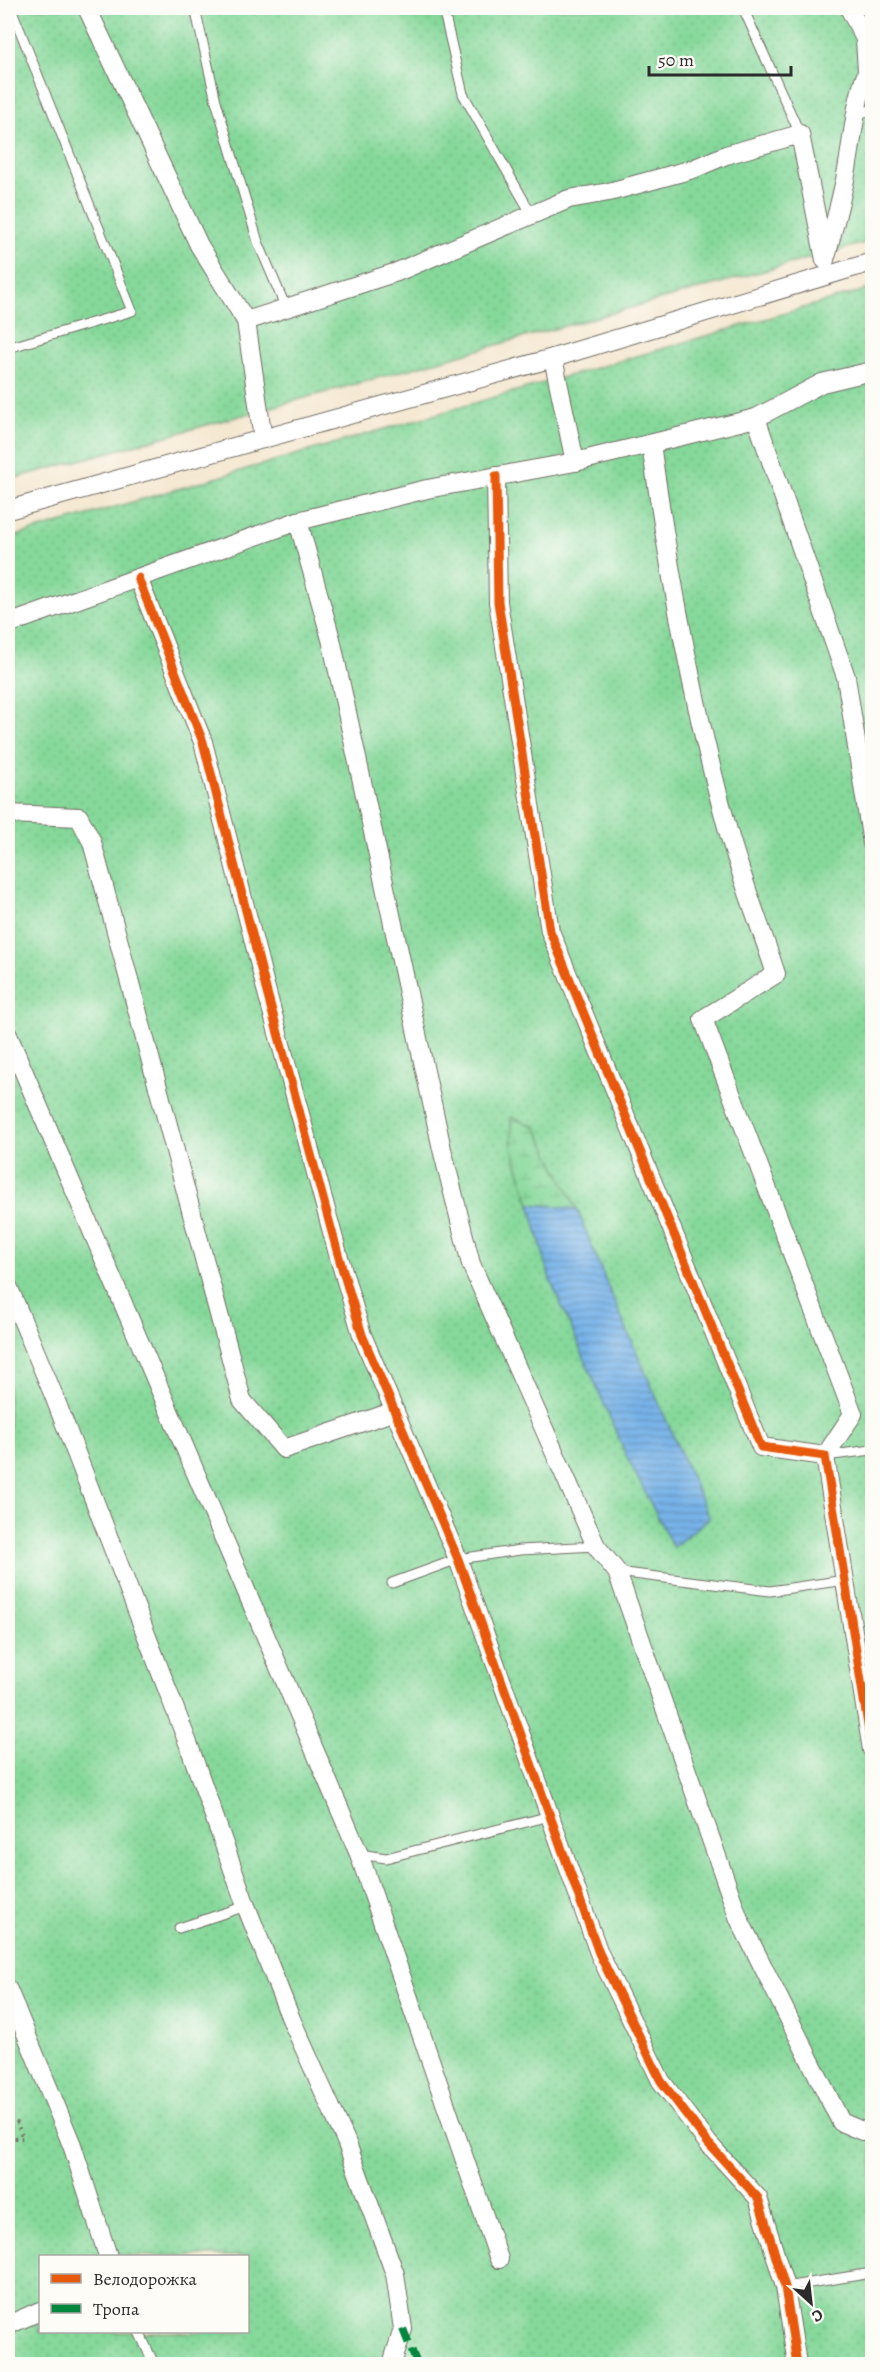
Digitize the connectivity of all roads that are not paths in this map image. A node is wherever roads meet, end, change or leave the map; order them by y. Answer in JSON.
{"nodes":[{"id":1,"x":11,"y":8,"type":"edge"},
{"id":2,"x":87,"y":8,"type":"edge"},
{"id":3,"x":195,"y":8,"type":"edge"},
{"id":4,"x":443,"y":8,"type":"edge"},
{"id":5,"x":743,"y":8,"type":"edge"},
{"id":6,"x":849,"y":8,"type":"edge"},
{"id":7,"x":870,"y":66,"type":"edge"},
{"id":8,"x":864,"y":112,"type":"edge"},
{"id":9,"x":800,"y":134,"type":"junction"},
{"id":10,"x":532,"y":215,"type":"junction"},
{"id":11,"x":873,"y":262,"type":"edge"},
{"id":12,"x":824,"y":269,"type":"junction"},
{"id":13,"x":286,"y":308,"type":"junction"},
{"id":14,"x":246,"y":321,"type":"junction"},
{"id":15,"x":8,"y":346,"type":"edge"},
{"id":16,"x":553,"y":358,"type":"junction"},
{"id":17,"x":873,"y":371,"type":"edge"},
{"id":18,"x":756,"y":418,"type":"junction"},
{"id":19,"x":263,"y":439,"type":"junction"},
{"id":20,"x":651,"y":444,"type":"junction"},
{"id":21,"x":575,"y":462,"type":"junction"},
{"id":22,"x":496,"y":476,"type":"junction"},
{"id":23,"x":8,"y":510,"type":"edge"},
{"id":24,"x":298,"y":521,"type":"junction"},
{"id":25,"x":138,"y":578,"type":"junction"},
{"id":26,"x":8,"y":624,"type":"edge"},
{"id":27,"x":8,"y":814,"type":"edge"},
{"id":28,"x":873,"y":843,"type":"edge"},
{"id":29,"x":8,"y":1035,"type":"edge"},
{"id":30,"x":8,"y":1286,"type":"edge"},
{"id":31,"x":395,"y":1411,"type":"junction"},
{"id":32,"x":873,"y":1450,"type":"edge"},
{"id":33,"x":825,"y":1456,"type":"junction"},
{"id":34,"x":596,"y":1546,"type":"junction"},
{"id":35,"x":458,"y":1560,"type":"junction"},
{"id":36,"x":617,"y":1572,"type":"junction"},
{"id":37,"x":845,"y":1580,"type":"junction"},
{"id":38,"x":392,"y":1583,"type":"dead end"},
{"id":39,"x":873,"y":1750,"type":"edge"},
{"id":40,"x":550,"y":1816,"type":"junction"},
{"id":41,"x":359,"y":1854,"type":"junction"},
{"id":42,"x":246,"y":1906,"type":"junction"},
{"id":43,"x":179,"y":1928,"type":"dead end"},
{"id":44,"x":8,"y":1990,"type":"edge"},
{"id":45,"x":873,"y":2130,"type":"edge"},
{"id":46,"x":108,"y":2255,"type":"edge"},
{"id":47,"x":499,"y":2259,"type":"dead end"},
{"id":48,"x":873,"y":2273,"type":"edge"},
{"id":49,"x":785,"y":2287,"type":"junction"},
{"id":50,"x":39,"y":2311,"type":"edge"},
{"id":51,"x":8,"y":2325,"type":"edge"},
{"id":52,"x":140,"y":2333,"type":"edge"},
{"id":53,"x":154,"y":2364,"type":"edge"},
{"id":54,"x":392,"y":2364,"type":"edge"},
{"id":55,"x":796,"y":2364,"type":"edge"}],
"edges":[{"from":1,"to":15,"type":"lane"},
{"from":2,"to":14,"type":"street"},
{"from":3,"to":13,"type":"lane"},
{"from":4,"to":10,"type":"lane"},
{"from":5,"to":9,"type":"lane"},
{"from":6,"to":7,"type":"street"},
{"from":7,"to":8,"type":"street"},
{"from":8,"to":12,"type":"street"},
{"from":9,"to":10,"type":"street"},
{"from":9,"to":12,"type":"street"},
{"from":10,"to":13,"type":"street"},
{"from":11,"to":12,"type":"street"},
{"from":12,"to":16,"type":"street"},
{"from":13,"to":14,"type":"street"},
{"from":14,"to":19,"type":"street"},
{"from":16,"to":19,"type":"street"},
{"from":16,"to":21,"type":"street"},
{"from":17,"to":18,"type":"street"},
{"from":18,"to":20,"type":"street"},
{"from":18,"to":28,"type":"street"},
{"from":19,"to":23,"type":"street"},
{"from":20,"to":21,"type":"street"},
{"from":20,"to":33,"type":"street"},
{"from":21,"to":22,"type":"street"},
{"from":22,"to":24,"type":"street"},
{"from":22,"to":33,"type":"street"},
{"from":24,"to":25,"type":"street"},
{"from":24,"to":34,"type":"street"},
{"from":25,"to":26,"type":"street"},
{"from":25,"to":31,"type":"street"},
{"from":27,"to":31,"type":"street"},
{"from":29,"to":41,"type":"street"},
{"from":30,"to":42,"type":"street"},
{"from":31,"to":35,"type":"street"},
{"from":32,"to":33,"type":"lane"},
{"from":33,"to":37,"type":"street"},
{"from":34,"to":35,"type":"lane"},
{"from":34,"to":36,"type":"street"},
{"from":35,"to":38,"type":"lane"},
{"from":35,"to":40,"type":"street"},
{"from":36,"to":37,"type":"lane"},
{"from":36,"to":45,"type":"street"},
{"from":37,"to":39,"type":"street"},
{"from":40,"to":41,"type":"lane"},
{"from":40,"to":49,"type":"street"},
{"from":41,"to":47,"type":"street"},
{"from":42,"to":43,"type":"lane"},
{"from":42,"to":54,"type":"street"},
{"from":44,"to":46,"type":"street"},
{"from":48,"to":49,"type":"lane"},
{"from":49,"to":55,"type":"street"},
{"from":50,"to":51,"type":"street"},
{"from":52,"to":53,"type":"lane"}]}
